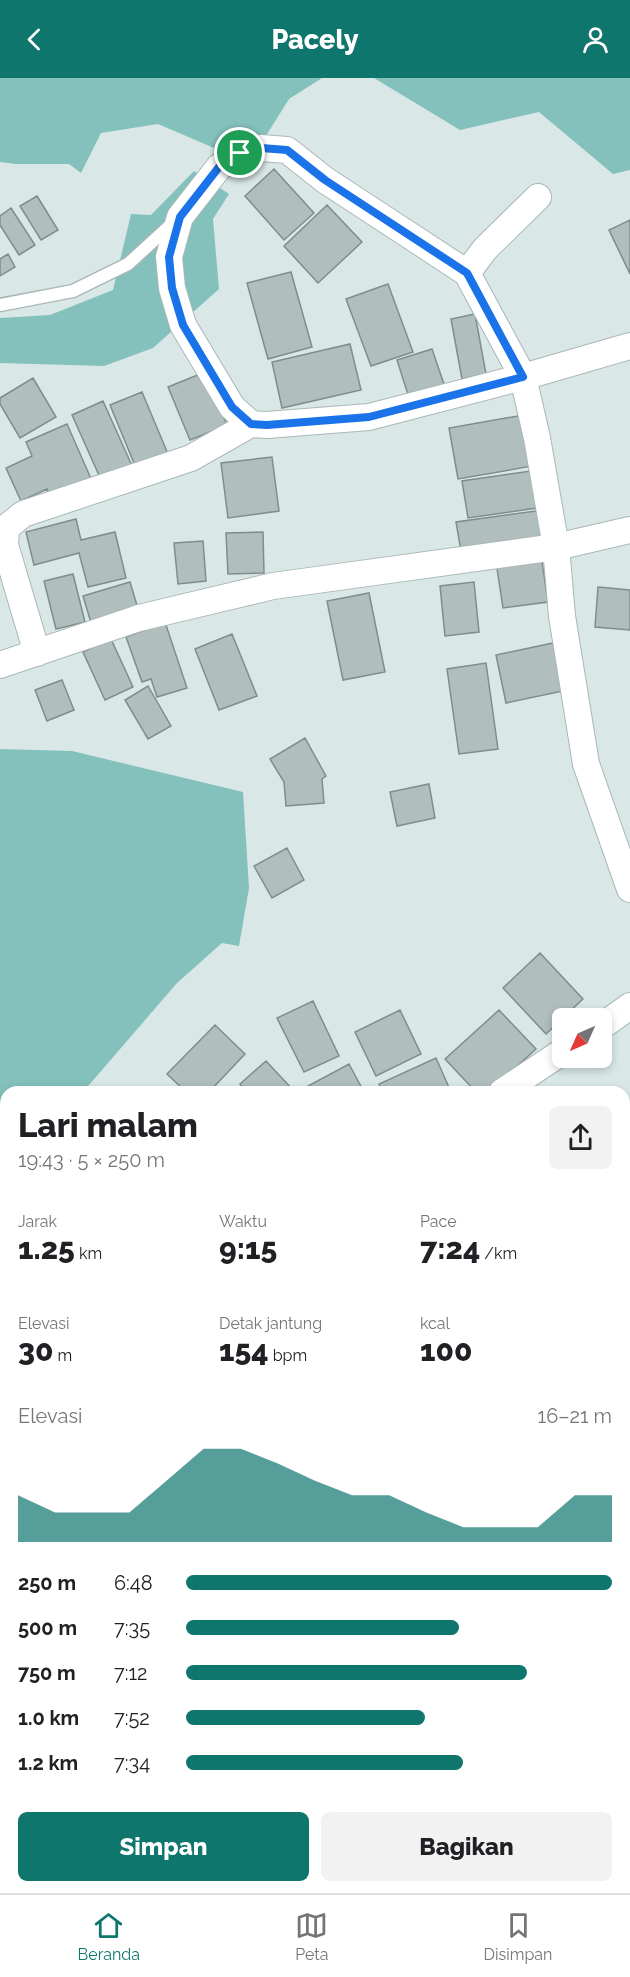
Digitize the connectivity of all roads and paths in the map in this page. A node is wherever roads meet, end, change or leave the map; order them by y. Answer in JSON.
{"nodes":[{"id":1,"x":538,"y":197,"type":"dead end"},
{"id":2,"x":180,"y":217,"type":"junction"},
{"id":3,"x":467,"y":273,"type":"junction"},
{"id":4,"x":0,"y":305,"type":"edge"},
{"id":5,"x":630,"y":346,"type":"edge"},
{"id":6,"x":523,"y":377,"type":"junction"},
{"id":7,"x":251,"y":424,"type":"junction"},
{"id":8,"x":630,"y":530,"type":"edge"},
{"id":9,"x":555,"y":547,"type":"junction"},
{"id":10,"x":37,"y":653,"type":"junction"},
{"id":11,"x":0,"y":665,"type":"edge"},
{"id":12,"x":630,"y":889,"type":"edge"},
{"id":13,"x":630,"y":1006,"type":"edge"},
{"id":14,"x":612,"y":1019,"type":"edge"},
{"id":15,"x":552,"y":1059,"type":"edge"},
{"id":16,"x":511,"y":1086,"type":"edge"}],
"edges":[{"from":1,"to":3,"type":"street"},
{"from":2,"to":3,"type":"street"},
{"from":2,"to":4,"type":"lane"},
{"from":2,"to":7,"type":"street"},
{"from":3,"to":6,"type":"street"},
{"from":5,"to":6,"type":"street"},
{"from":6,"to":7,"type":"street"},
{"from":6,"to":9,"type":"street"},
{"from":7,"to":10,"type":"street"},
{"from":8,"to":9,"type":"street"},
{"from":9,"to":10,"type":"street"},
{"from":9,"to":12,"type":"street"},
{"from":10,"to":11,"type":"street"},
{"from":13,"to":14,"type":"street"},
{"from":15,"to":16,"type":"street"}]}
